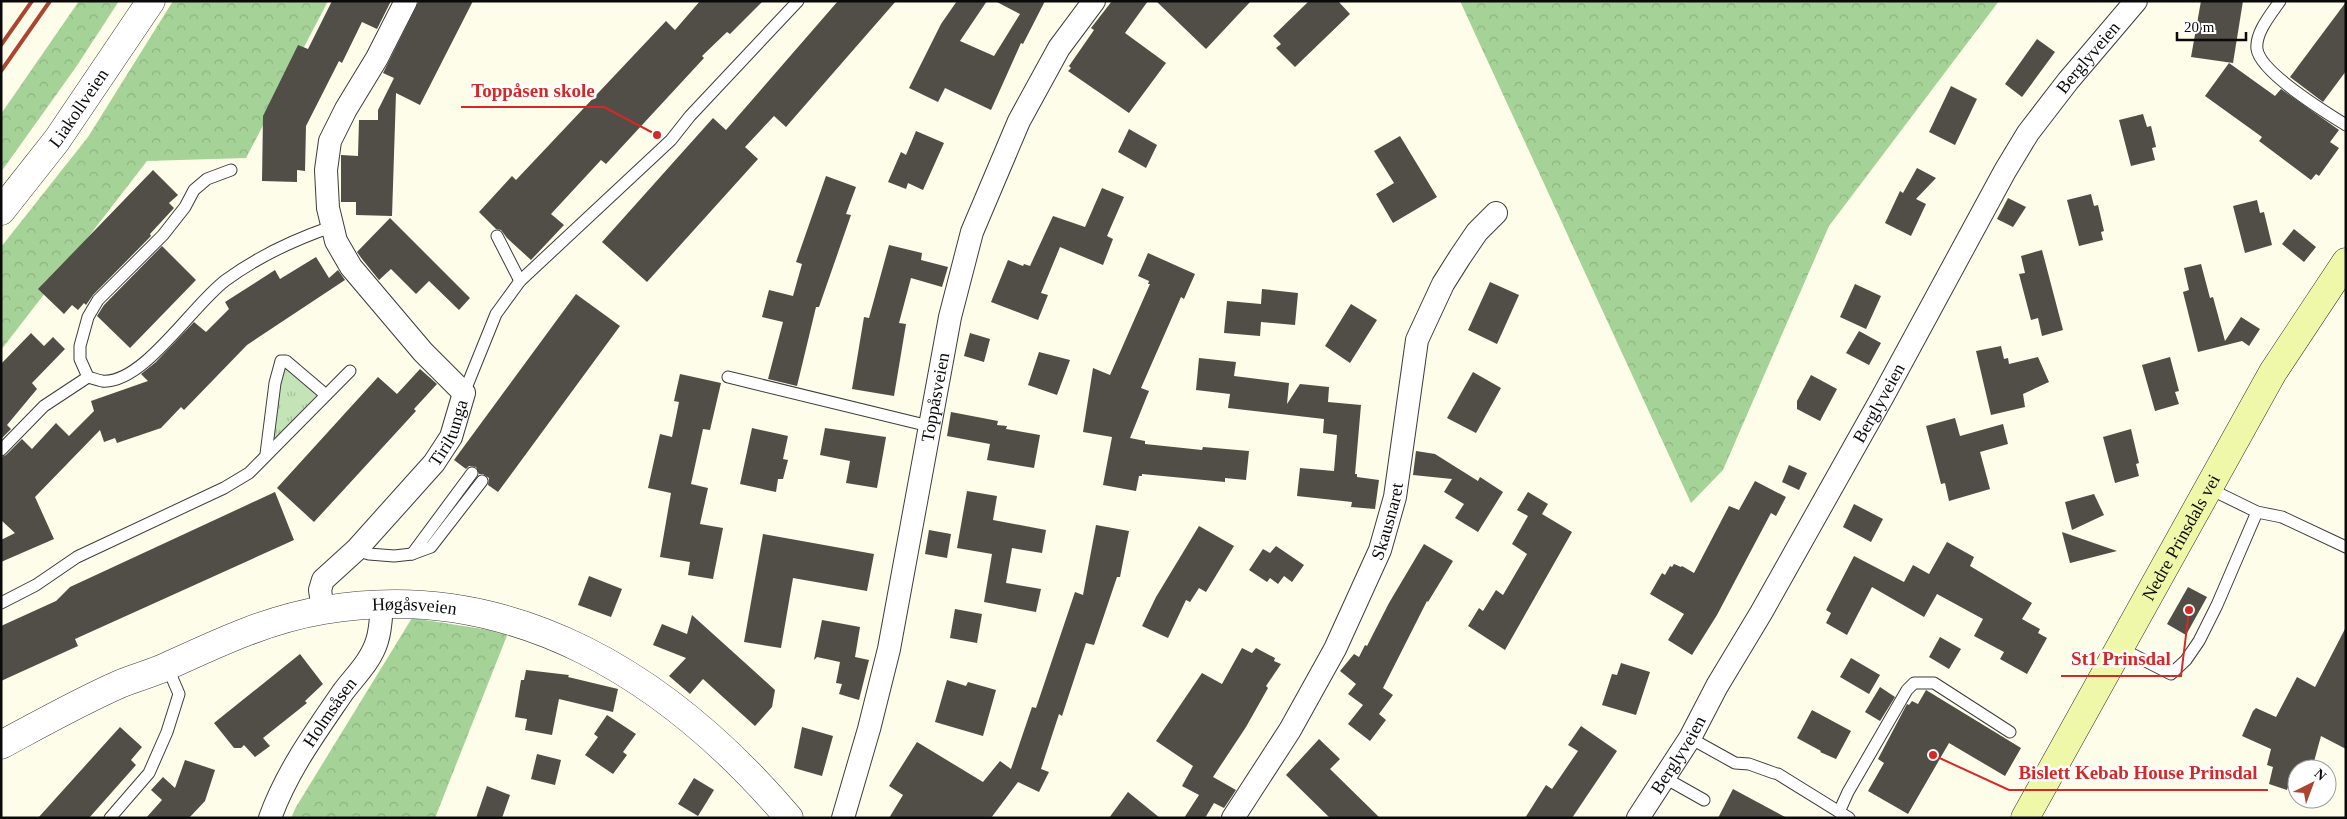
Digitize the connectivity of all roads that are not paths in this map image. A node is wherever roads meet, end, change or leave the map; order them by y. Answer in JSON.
{"nodes":[{"id":1,"x":151,"y":1,"type":"edge"},
{"id":2,"x":406,"y":1,"type":"edge"},
{"id":3,"x":798,"y":1,"type":"edge"},
{"id":4,"x":1094,"y":1,"type":"edge"},
{"id":5,"x":2136,"y":1,"type":"edge"},
{"id":6,"x":2280,"y":1,"type":"edge"},
{"id":7,"x":2346,"y":125,"type":"edge"},
{"id":8,"x":231,"y":170,"type":"dead end"},
{"id":9,"x":1,"y":211,"type":"edge"},
{"id":10,"x":1496,"y":213,"type":"dead end"},
{"id":11,"x":331,"y":227,"type":"junction"},
{"id":12,"x":497,"y":236,"type":"dead end"},
{"id":13,"x":2346,"y":262,"type":"edge"},
{"id":14,"x":520,"y":281,"type":"junction"},
{"id":15,"x":350,"y":371,"type":"dead end"},
{"id":16,"x":88,"y":377,"type":"junction"},
{"id":17,"x":728,"y":377,"type":"dead end"},
{"id":18,"x":464,"y":393,"type":"junction"},
{"id":19,"x":326,"y":395,"type":"junction"},
{"id":20,"x":929,"y":426,"type":"junction"},
{"id":21,"x":1,"y":450,"type":"edge"},
{"id":22,"x":266,"y":454,"type":"junction"},
{"id":23,"x":472,"y":473,"type":"dead end"},
{"id":24,"x":482,"y":481,"type":"dead end"},
{"id":25,"x":2208,"y":488,"type":"junction"},
{"id":26,"x":2257,"y":512,"type":"junction"},
{"id":27,"x":2346,"y":548,"type":"edge"},
{"id":28,"x":356,"y":550,"type":"junction"},
{"id":29,"x":412,"y":554,"type":"junction"},
{"id":30,"x":1,"y":603,"type":"edge"},
{"id":31,"x":382,"y":603,"type":"junction"},
{"id":32,"x":323,"y":610,"type":"junction"},
{"id":33,"x":2120,"y":648,"type":"junction"},
{"id":34,"x":167,"y":666,"type":"junction"},
{"id":35,"x":2010,"y":732,"type":"dead end"},
{"id":36,"x":1690,"y":738,"type":"junction"},
{"id":37,"x":1,"y":745,"type":"edge"},
{"id":38,"x":1665,"y":778,"type":"junction"},
{"id":39,"x":1704,"y":800,"type":"dead end"},
{"id":40,"x":1844,"y":815,"type":"edge"},
{"id":41,"x":110,"y":818,"type":"edge"},
{"id":42,"x":270,"y":818,"type":"edge"},
{"id":43,"x":789,"y":818,"type":"edge"},
{"id":44,"x":843,"y":818,"type":"edge"},
{"id":45,"x":1233,"y":818,"type":"edge"},
{"id":46,"x":1638,"y":818,"type":"edge"},
{"id":47,"x":2025,"y":818,"type":"edge"}],
"edges":[{"from":1,"to":9,"type":"street","name":"Liakollveien"},
{"from":2,"to":11,"type":"street","name":"Tiriltunga"},
{"from":3,"to":14,"type":"lane"},
{"from":4,"to":20,"type":"street","name":"Toppåsveien"},
{"from":5,"to":36,"type":"street","name":"Berglyveien"},
{"from":6,"to":7,"type":"lane"},
{"from":8,"to":16,"type":"lane"},
{"from":10,"to":45,"type":"street","name":"Skausnaret"},
{"from":11,"to":16,"type":"lane"},
{"from":11,"to":18,"type":"street","name":"Tiriltunga"},
{"from":12,"to":14,"type":"lane"},
{"from":13,"to":25,"type":"main road","name":"Nedre Prinsdals vei"},
{"from":14,"to":18,"type":"lane"},
{"from":15,"to":19,"type":"lane"},
{"from":16,"to":21,"type":"lane"},
{"from":17,"to":20,"type":"lane"},
{"from":18,"to":28,"type":"street","name":"Tiriltunga"},
{"from":19,"to":22,"type":"lane"},
{"from":19,"to":22,"type":"lane"},
{"from":20,"to":44,"type":"street","name":"Toppåsveien"},
{"from":22,"to":30,"type":"lane"},
{"from":23,"to":29,"type":"lane"},
{"from":24,"to":29,"type":"lane"},
{"from":25,"to":26,"type":"lane"},
{"from":25,"to":33,"type":"main road","name":"Nedre Prinsdals vei"},
{"from":26,"to":27,"type":"lane"},
{"from":26,"to":33,"type":"lane"},
{"from":28,"to":29,"type":"lane"},
{"from":28,"to":32,"type":"street","name":"Tiriltunga"},
{"from":31,"to":32,"type":"street","name":"Høgåsveien"},
{"from":31,"to":42,"type":"street","name":"Holmsåsen"},
{"from":31,"to":43,"type":"street","name":"Høgåsveien"},
{"from":32,"to":34,"type":"street","name":"Høgåsveien"},
{"from":33,"to":47,"type":"main road","name":"Nedre Prinsdals vei"},
{"from":34,"to":37,"type":"street","name":"Høgåsveien"},
{"from":34,"to":41,"type":"lane"},
{"from":35,"to":40,"type":"lane"},
{"from":36,"to":38,"type":"street","name":"Berglyveien"},
{"from":36,"to":40,"type":"lane"},
{"from":38,"to":39,"type":"lane"},
{"from":38,"to":46,"type":"street","name":"Berglyveien"}]}
